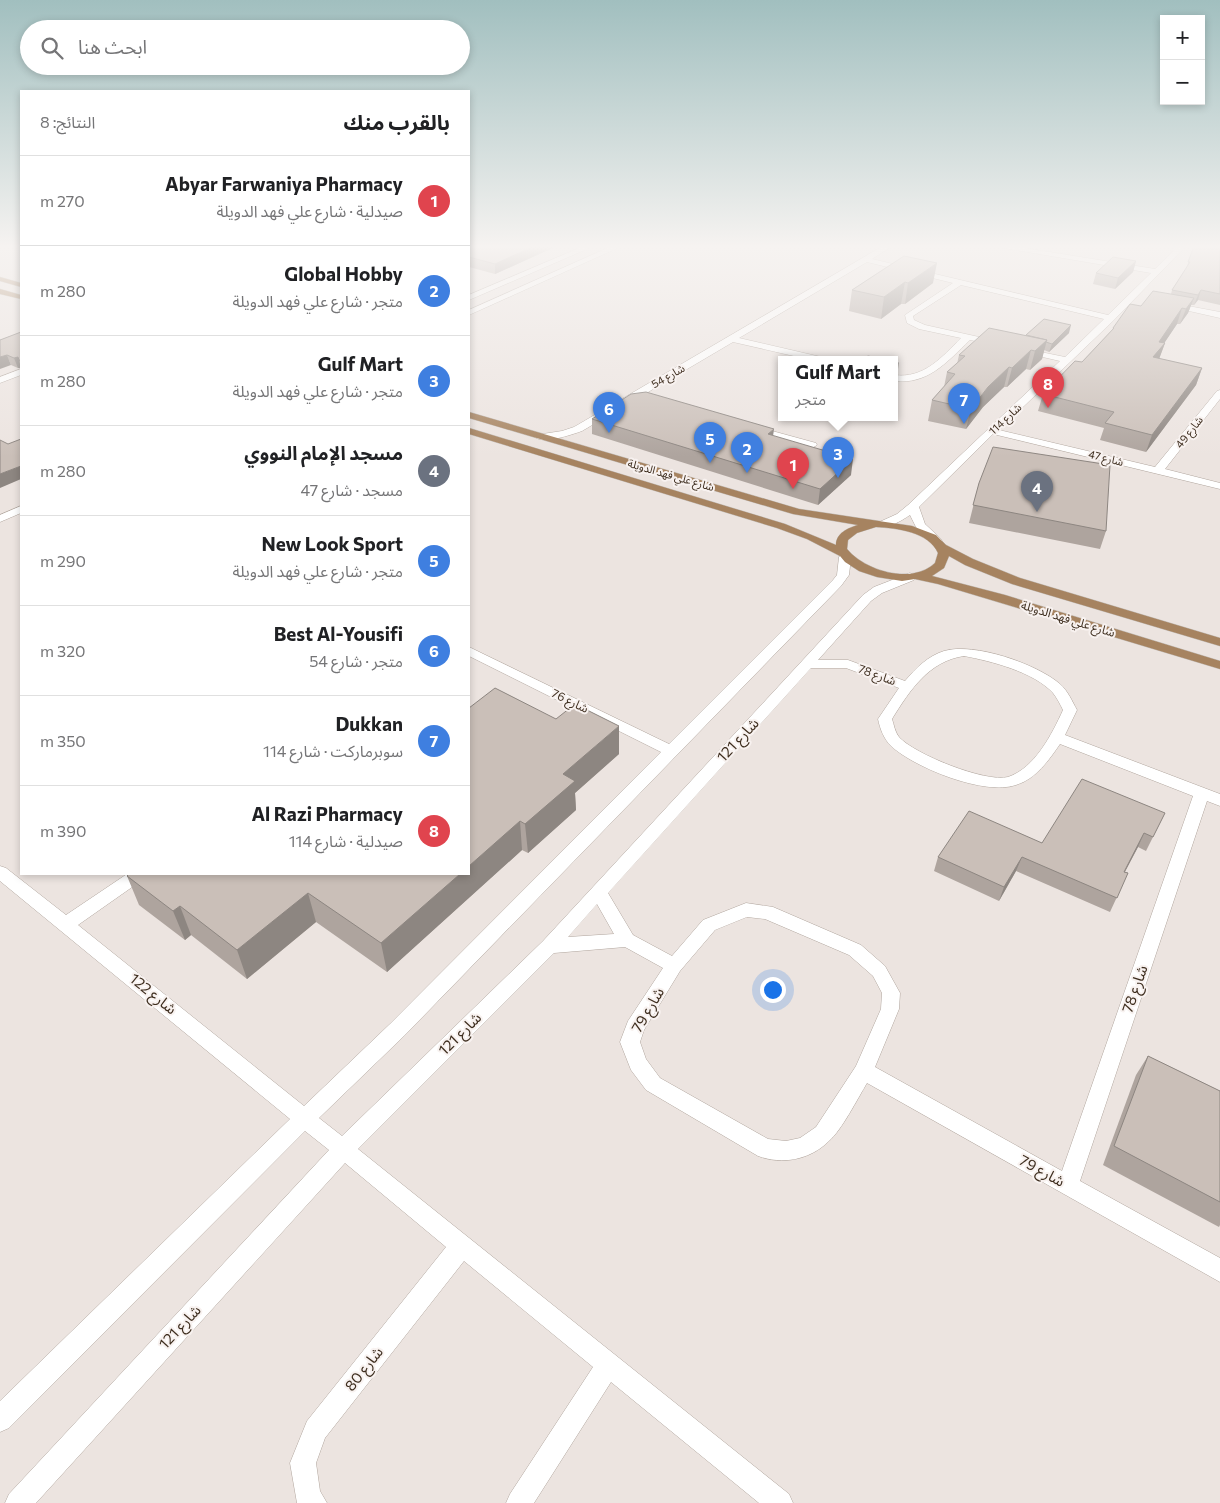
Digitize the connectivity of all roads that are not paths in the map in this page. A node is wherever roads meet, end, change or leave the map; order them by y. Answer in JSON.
{"nodes":[{"id":1,"x":771,"y":316,"type":"edge"},
{"id":2,"x":909,"y":316,"type":"edge"},
{"id":3,"x":1103,"y":316,"type":"edge"},
{"id":4,"x":1111,"y":318,"type":"joint"},
{"id":5,"x":968,"y":337,"type":"junction"},
{"id":6,"x":732,"y":339,"type":"junction"},
{"id":7,"x":805,"y":356,"type":"edge"},
{"id":8,"x":1066,"y":360,"type":"junction"},
{"id":9,"x":20,"y":372,"type":"edge"},
{"id":10,"x":898,"y":378,"type":"edge"},
{"id":11,"x":0,"y":380,"type":"edge"},
{"id":12,"x":1220,"y":393,"type":"edge"},
{"id":13,"x":629,"y":399,"type":"junction"},
{"id":14,"x":648,"y":404,"type":"edge"},
{"id":15,"x":470,"y":415,"type":"edge"},
{"id":16,"x":742,"y":426,"type":"edge"},
{"id":17,"x":470,"y":431,"type":"edge"},
{"id":18,"x":992,"y":431,"type":"junction"},
{"id":19,"x":540,"y":437,"type":"junction"},
{"id":20,"x":812,"y":445,"type":"edge"},
{"id":21,"x":1158,"y":470,"type":"junction"},
{"id":22,"x":1220,"y":486,"type":"edge"},
{"id":23,"x":913,"y":507,"type":"junction"},
{"id":24,"x":20,"y":509,"type":"edge"},
{"id":25,"x":0,"y":519,"type":"edge"},
{"id":26,"x":879,"y":524,"type":"junction"},
{"id":27,"x":938,"y":544,"type":"junction"},
{"id":28,"x":844,"y":555,"type":"junction"},
{"id":29,"x":913,"y":577,"type":"junction"},
{"id":30,"x":1220,"y":642,"type":"edge"},
{"id":31,"x":826,"y":644,"type":"junction"},
{"id":32,"x":470,"y":651,"type":"edge"},
{"id":33,"x":807,"y":664,"type":"junction"},
{"id":34,"x":848,"y":664,"type":"junction"},
{"id":35,"x":1220,"y":665,"type":"edge"},
{"id":36,"x":906,"y":686,"type":"junction"},
{"id":37,"x":1058,"y":737,"type":"junction"},
{"id":38,"x":671,"y":751,"type":"junction"},
{"id":39,"x":1202,"y":793,"type":"junction"},
{"id":40,"x":1220,"y":800,"type":"edge"},
{"id":41,"x":0,"y":872,"type":"edge"},
{"id":42,"x":137,"y":875,"type":"edge"},
{"id":43,"x":599,"y":892,"type":"junction"},
{"id":44,"x":66,"y":924,"type":"junction"},
{"id":45,"x":627,"y":940,"type":"junction"},
{"id":46,"x":549,"y":946,"type":"junction"},
{"id":47,"x":674,"y":966,"type":"junction"},
{"id":48,"x":864,"y":1071,"type":"junction"},
{"id":49,"x":305,"y":1118,"type":"junction"},
{"id":50,"x":343,"y":1150,"type":"junction"},
{"id":51,"x":1068,"y":1186,"type":"junction"},
{"id":52,"x":461,"y":1246,"type":"junction"},
{"id":53,"x":1220,"y":1270,"type":"edge"},
{"id":54,"x":608,"y":1365,"type":"junction"},
{"id":55,"x":0,"y":1419,"type":"edge"},
{"id":56,"x":18,"y":1503,"type":"edge"},
{"id":57,"x":314,"y":1503,"type":"edge"},
{"id":58,"x":519,"y":1503,"type":"edge"},
{"id":59,"x":780,"y":1503,"type":"edge"}],
"edges":[{"from":1,"to":6,"type":"street","name":"شارع 54"},
{"from":2,"to":5,"type":"street"},
{"from":3,"to":4,"type":"street"},
{"from":4,"to":8,"type":"street","name":"شارع 114"},
{"from":5,"to":8,"type":"street"},
{"from":5,"to":10,"type":"street"},
{"from":6,"to":7,"type":"street"},
{"from":6,"to":13,"type":"street","name":"شارع 54"},
{"from":8,"to":18,"type":"street","name":"شارع 114"},
{"from":9,"to":11,"type":"street"},
{"from":12,"to":21,"type":"street","name":"شارع 49"},
{"from":13,"to":14,"type":"street","name":"شارع 54"},
{"from":13,"to":19,"type":"street","name":"شارع 54"},
{"from":15,"to":19,"type":"main road","name":"شارع علي فهد الدويلة"},
{"from":16,"to":20,"type":"street"},
{"from":17,"to":28,"type":"main road","name":"شارع علي فهد الدويلة"},
{"from":18,"to":21,"type":"street","name":"شارع 47"},
{"from":18,"to":23,"type":"street","name":"شارع 114"},
{"from":19,"to":26,"type":"main road","name":"شارع علي فهد الدويلة"},
{"from":21,"to":22,"type":"street","name":"شارع 47"},
{"from":23,"to":26,"type":"street","name":"شارع 114"},
{"from":23,"to":27,"type":"street"},
{"from":24,"to":25,"type":"street"},
{"from":26,"to":27,"type":"main road","name":"شارع علي فهد الدويلة"},
{"from":26,"to":28,"type":"main road"},
{"from":27,"to":29,"type":"main road"},
{"from":27,"to":30,"type":"main road","name":"شارع علي فهد الدويلة"},
{"from":28,"to":29,"type":"main road","name":"شارع علي فهد الدويلة"},
{"from":28,"to":38,"type":"street"},
{"from":29,"to":31,"type":"street","name":"شارع 121"},
{"from":29,"to":35,"type":"main road","name":"شارع علي فهد الدويلة"},
{"from":31,"to":33,"type":"street","name":"شارع 121"},
{"from":31,"to":34,"type":"street","name":"شارع 78"},
{"from":32,"to":38,"type":"street","name":"شارع 76"},
{"from":33,"to":34,"type":"street","name":"شارع 78"},
{"from":33,"to":43,"type":"street","name":"شارع 121"},
{"from":34,"to":36,"type":"street","name":"شارع 78"},
{"from":36,"to":37,"type":"street","name":"شارع 78"},
{"from":36,"to":37,"type":"street","name":"شارع 78"},
{"from":37,"to":39,"type":"street"},
{"from":38,"to":49,"type":"street"},
{"from":39,"to":40,"type":"street"},
{"from":39,"to":51,"type":"street","name":"شارع 78"},
{"from":41,"to":44,"type":"street","name":"شارع 122"},
{"from":42,"to":44,"type":"street"},
{"from":43,"to":45,"type":"street"},
{"from":43,"to":46,"type":"street","name":"شارع 121"},
{"from":44,"to":49,"type":"street","name":"شارع 122"},
{"from":45,"to":46,"type":"street"},
{"from":45,"to":47,"type":"street"},
{"from":46,"to":50,"type":"street","name":"شارع 121"},
{"from":47,"to":48,"type":"street","name":"شارع 79"},
{"from":47,"to":48,"type":"street","name":"شارع 79"},
{"from":48,"to":51,"type":"street","name":"شارع 79"},
{"from":49,"to":50,"type":"street"},
{"from":49,"to":55,"type":"street"},
{"from":50,"to":52,"type":"street"},
{"from":50,"to":56,"type":"street","name":"شارع 121"},
{"from":51,"to":53,"type":"street","name":"شارع 79"},
{"from":52,"to":54,"type":"street"},
{"from":52,"to":57,"type":"street","name":"شارع 80"},
{"from":54,"to":58,"type":"street"},
{"from":54,"to":59,"type":"street"}]}
